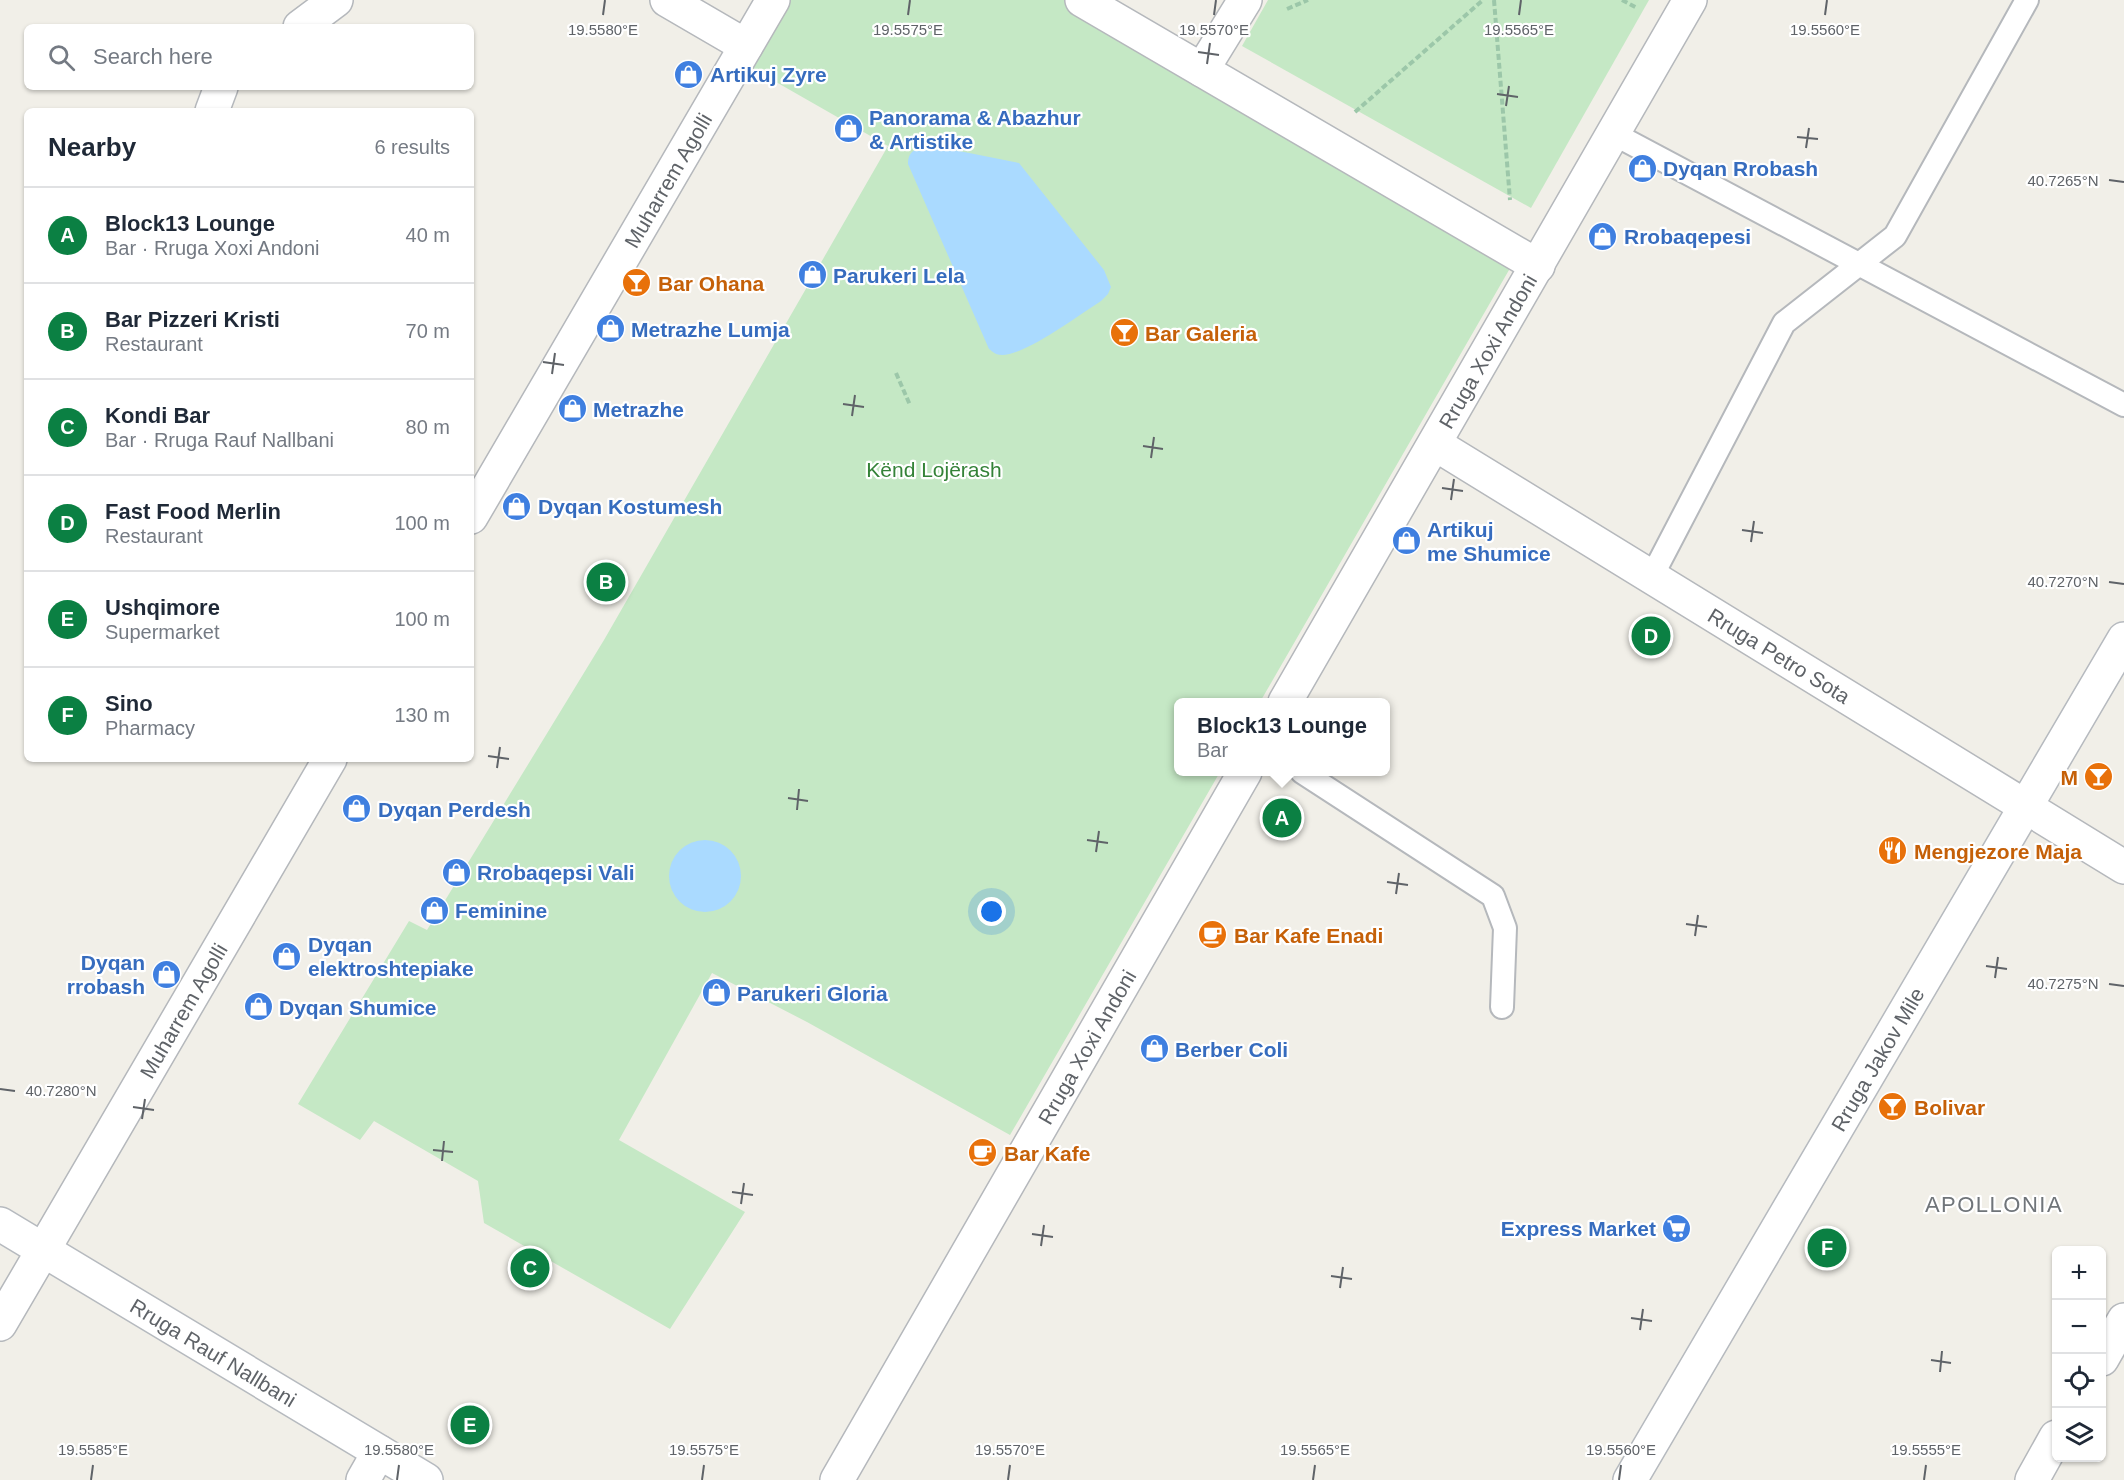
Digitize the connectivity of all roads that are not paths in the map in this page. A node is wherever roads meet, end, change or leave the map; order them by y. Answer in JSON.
{"nodes":[{"id":1,"x":336,"y":0,"type":"edge"},
{"id":2,"x":667,"y":0,"type":"edge"},
{"id":3,"x":773,"y":0,"type":"edge"},
{"id":4,"x":1082,"y":0,"type":"edge"},
{"id":5,"x":1245,"y":0,"type":"edge"},
{"id":6,"x":1690,"y":0,"type":"edge"},
{"id":7,"x":2027,"y":0,"type":"edge"},
{"id":8,"x":304,"y":24,"type":"edge"},
{"id":9,"x":746,"y":46,"type":"junction"},
{"id":10,"x":1202,"y":70,"type":"junction"},
{"id":11,"x":220,"y":90,"type":"edge"},
{"id":12,"x":214,"y":108,"type":"edge"},
{"id":13,"x":1614,"y":134,"type":"junction"},
{"id":14,"x":1526,"y":259,"type":"junction"},
{"id":15,"x":1859,"y":264,"type":"junction"},
{"id":16,"x":2124,"y":405,"type":"edge"},
{"id":17,"x":1435,"y":444,"type":"junction"},
{"id":18,"x":474,"y":513,"type":"edge"},
{"id":19,"x":1651,"y":578,"type":"junction"},
{"id":20,"x":2124,"y":639,"type":"edge"},
{"id":21,"x":1287,"y":698,"type":"edge"},
{"id":22,"x":328,"y":762,"type":"edge"},
{"id":23,"x":1242,"y":776,"type":"edge"},
{"id":24,"x":1310,"y":776,"type":"edge"},
{"id":25,"x":2026,"y":808,"type":"junction"},
{"id":26,"x":2124,"y":867,"type":"edge"},
{"id":27,"x":1502,"y":1007,"type":"dead end"},
{"id":28,"x":0,"y":1224,"type":"edge"},
{"id":29,"x":44,"y":1250,"type":"junction"},
{"id":30,"x":2124,"y":1320,"type":"edge"},
{"id":31,"x":0,"y":1324,"type":"edge"},
{"id":32,"x":2105,"y":1354,"type":"edge"},
{"id":33,"x":2052,"y":1444,"type":"edge"},
{"id":34,"x":379,"y":1452,"type":"junction"},
{"id":35,"x":363,"y":1480,"type":"edge"},
{"id":36,"x":426,"y":1480,"type":"edge"},
{"id":37,"x":837,"y":1480,"type":"edge"},
{"id":38,"x":1630,"y":1480,"type":"edge"},
{"id":39,"x":2032,"y":1480,"type":"edge"}],
"edges":[{"from":1,"to":8,"type":"street"},
{"from":2,"to":9,"type":"street"},
{"from":3,"to":9,"type":"street","name":"Muharrem Agolli"},
{"from":4,"to":10,"type":"street"},
{"from":5,"to":10,"type":"street"},
{"from":6,"to":13,"type":"street","name":"Rruga Xoxi Andoni"},
{"from":7,"to":15,"type":"lane"},
{"from":9,"to":18,"type":"street","name":"Muharrem Agolli"},
{"from":10,"to":14,"type":"street"},
{"from":11,"to":12,"type":"street"},
{"from":13,"to":14,"type":"street","name":"Rruga Xoxi Andoni"},
{"from":13,"to":15,"type":"lane"},
{"from":14,"to":17,"type":"street","name":"Rruga Xoxi Andoni"},
{"from":15,"to":16,"type":"lane"},
{"from":15,"to":19,"type":"lane"},
{"from":17,"to":19,"type":"street","name":"Rruga Petro Sota"},
{"from":17,"to":21,"type":"street","name":"Rruga Xoxi Andoni"},
{"from":19,"to":25,"type":"street","name":"Rruga Petro Sota"},
{"from":20,"to":25,"type":"street","name":"Rruga Jakov Mile"},
{"from":22,"to":29,"type":"street","name":"Muharrem Agolli"},
{"from":23,"to":37,"type":"street","name":"Rruga Xoxi Andoni"},
{"from":24,"to":27,"type":"lane"},
{"from":25,"to":26,"type":"street","name":"Rruga Petro Sota"},
{"from":25,"to":38,"type":"street","name":"Rruga Jakov Mile"},
{"from":28,"to":29,"type":"street","name":"Rruga Rauf Nallbani"},
{"from":29,"to":31,"type":"street","name":"Muharrem Agolli"},
{"from":29,"to":34,"type":"street","name":"Rruga Rauf Nallbani"},
{"from":30,"to":32,"type":"street"},
{"from":33,"to":39,"type":"street"},
{"from":34,"to":35,"type":"street"},
{"from":34,"to":36,"type":"street","name":"Rruga Rauf Nallbani"}]}
